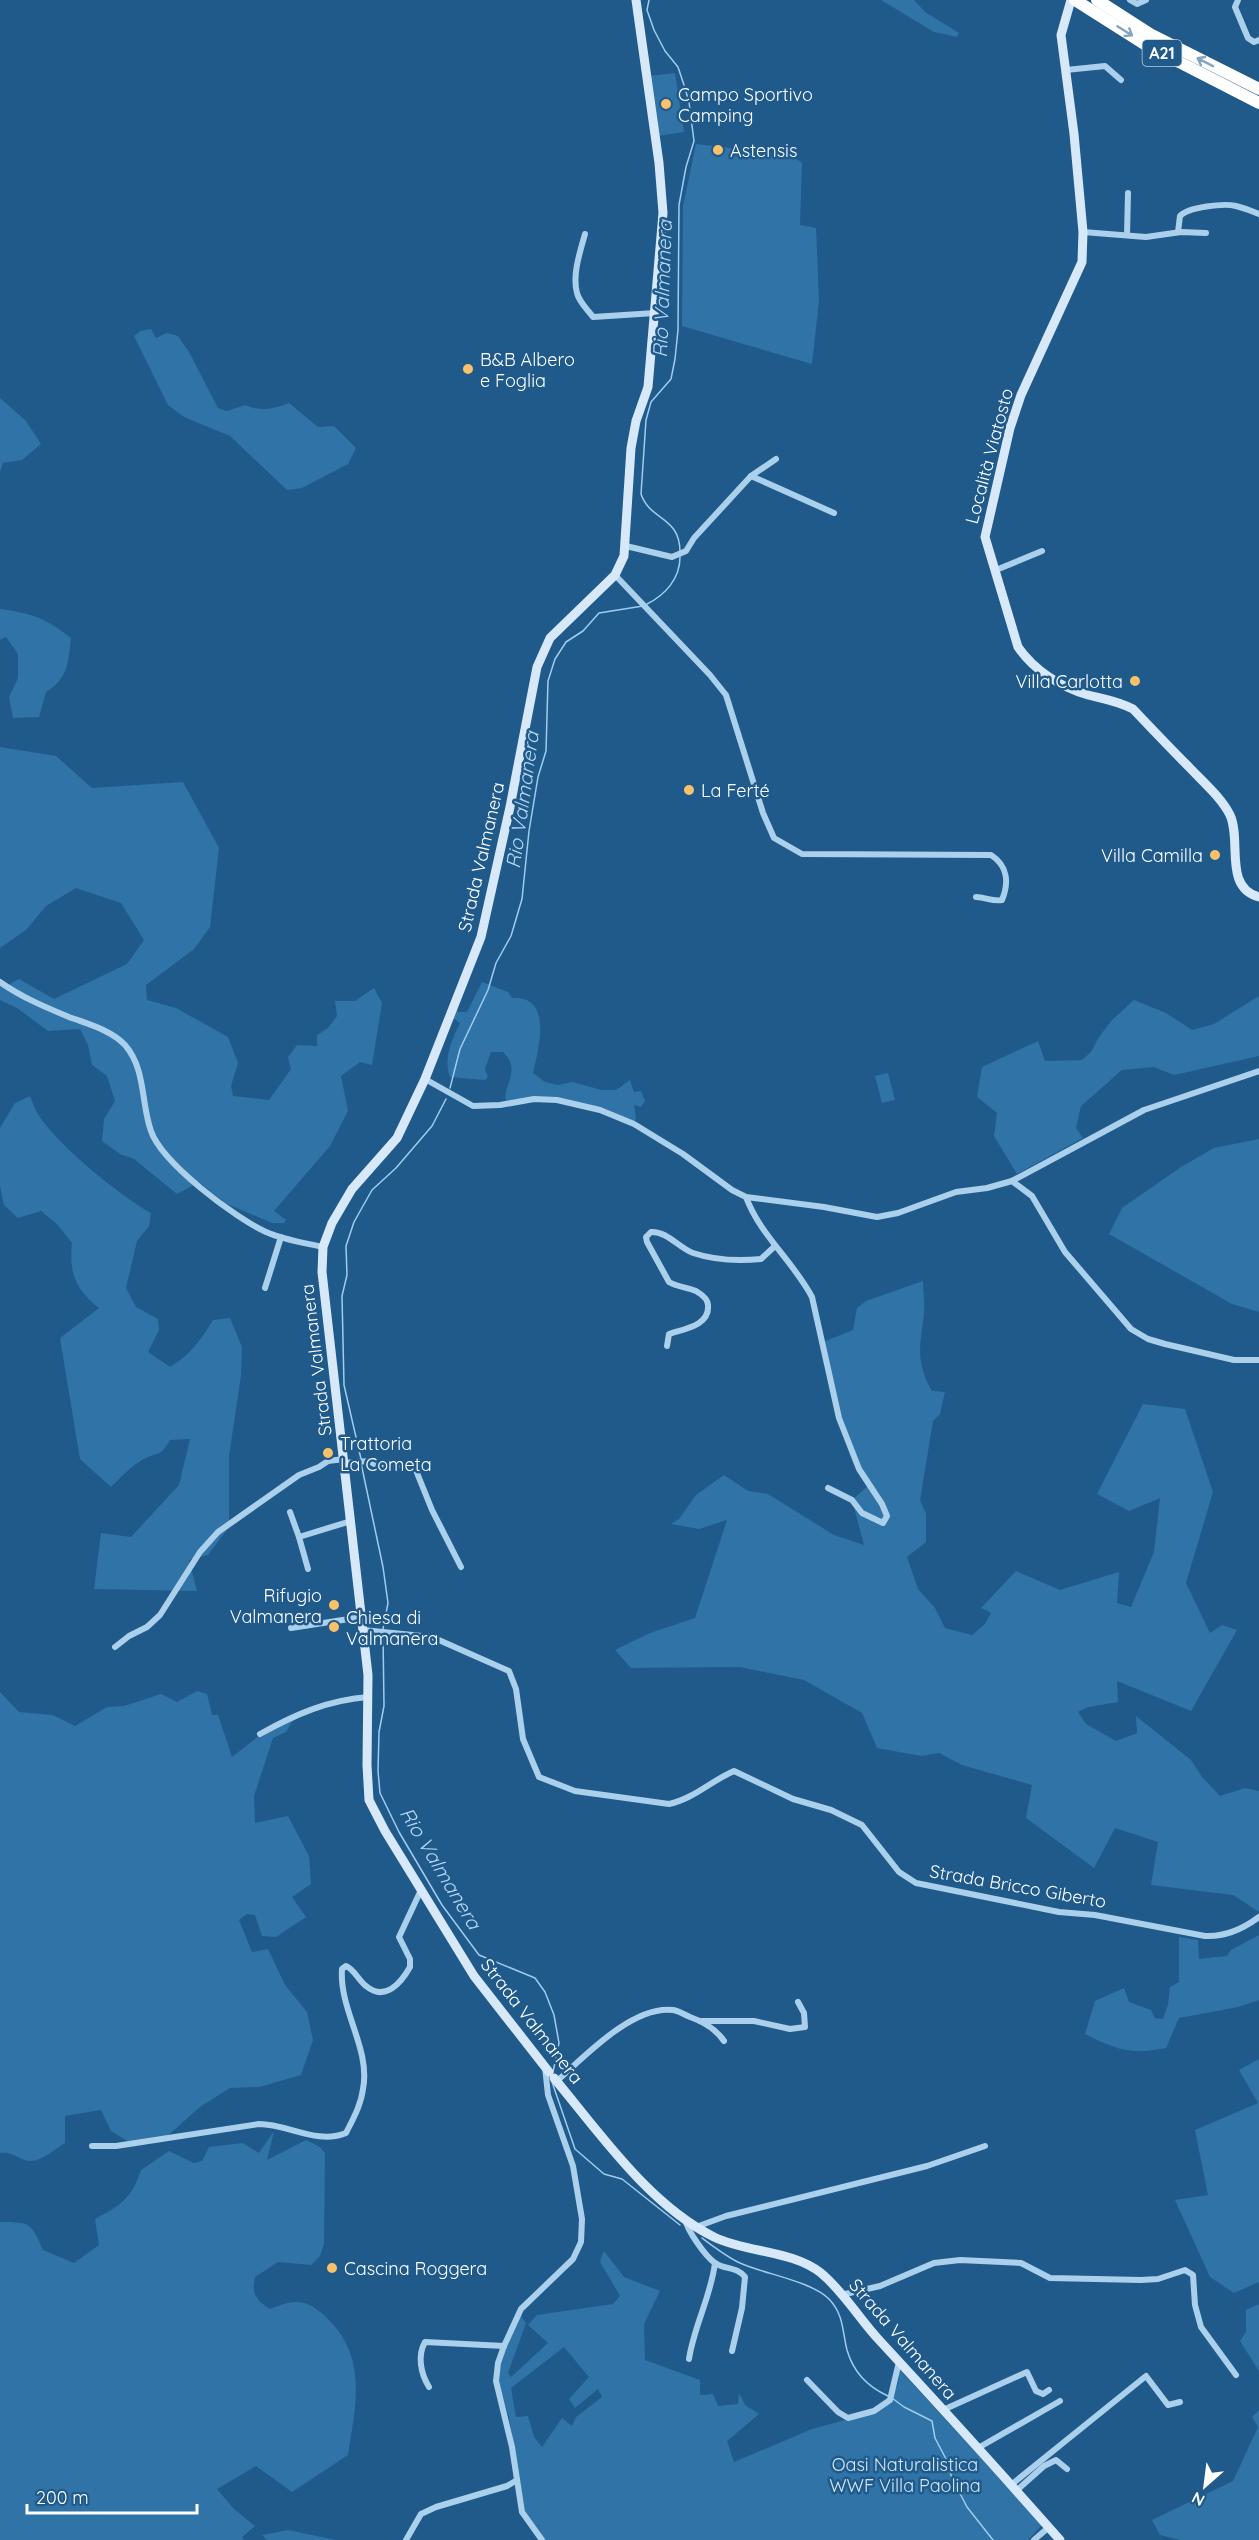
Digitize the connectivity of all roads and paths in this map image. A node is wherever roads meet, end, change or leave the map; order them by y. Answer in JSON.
{"nodes":[{"id":1,"x":636,"y":0,"type":"edge"},
{"id":2,"x":1073,"y":0,"type":"edge"},
{"id":3,"x":1097,"y":0,"type":"edge"},
{"id":4,"x":1130,"y":0,"type":"edge"},
{"id":5,"x":1146,"y":0,"type":"edge"},
{"id":6,"x":1238,"y":0,"type":"edge"},
{"id":7,"x":1259,"y":40,"type":"edge"},
{"id":8,"x":1065,"y":70,"type":"junction"},
{"id":9,"x":1121,"y":80,"type":"dead end"},
{"id":10,"x":1257,"y":95,"type":"edge"},
{"id":11,"x":1128,"y":193,"type":"dead end"},
{"id":12,"x":1259,"y":214,"type":"edge"},
{"id":13,"x":1083,"y":232,"type":"junction"},
{"id":14,"x":1178,"y":232,"type":"junction"},
{"id":15,"x":585,"y":234,"type":"dead end"},
{"id":16,"x":1206,"y":234,"type":"dead end"},
{"id":17,"x":1127,"y":235,"type":"junction"},
{"id":18,"x":654,"y":313,"type":"junction"},
{"id":19,"x":776,"y":459,"type":"dead end"},
{"id":20,"x":751,"y":476,"type":"junction"},
{"id":21,"x":834,"y":513,"type":"dead end"},
{"id":22,"x":626,"y":546,"type":"junction"},
{"id":23,"x":1041,"y":551,"type":"dead end"},
{"id":24,"x":996,"y":570,"type":"junction"},
{"id":25,"x":615,"y":575,"type":"junction"},
{"id":26,"x":976,"y":897,"type":"dead end"},
{"id":27,"x":1259,"y":897,"type":"edge"},
{"id":28,"x":0,"y":982,"type":"edge"},
{"id":29,"x":1259,"y":1071,"type":"edge"},
{"id":30,"x":425,"y":1079,"type":"junction"},
{"id":31,"x":1012,"y":1181,"type":"junction"},
{"id":32,"x":746,"y":1197,"type":"junction"},
{"id":33,"x":281,"y":1237,"type":"junction"},
{"id":34,"x":776,"y":1246,"type":"junction"},
{"id":35,"x":323,"y":1247,"type":"junction"},
{"id":36,"x":265,"y":1288,"type":"dead end"},
{"id":37,"x":667,"y":1346,"type":"dead end"},
{"id":38,"x":1259,"y":1360,"type":"edge"},
{"id":39,"x":344,"y":1462,"type":"junction"},
{"id":40,"x":828,"y":1488,"type":"dead end"},
{"id":41,"x":290,"y":1512,"type":"dead end"},
{"id":42,"x":351,"y":1521,"type":"junction"},
{"id":43,"x":299,"y":1537,"type":"junction"},
{"id":44,"x":461,"y":1567,"type":"dead end"},
{"id":45,"x":309,"y":1569,"type":"dead end"},
{"id":46,"x":362,"y":1617,"type":"junction"},
{"id":47,"x":291,"y":1628,"type":"dead end"},
{"id":48,"x":363,"y":1630,"type":"junction"},
{"id":49,"x":115,"y":1647,"type":"dead end"},
{"id":50,"x":369,"y":1697,"type":"junction"},
{"id":51,"x":260,"y":1734,"type":"dead end"},
{"id":52,"x":421,"y":1890,"type":"junction"},
{"id":53,"x":1259,"y":1917,"type":"edge"},
{"id":54,"x":798,"y":2002,"type":"dead end"},
{"id":55,"x":699,"y":2021,"type":"junction"},
{"id":56,"x":724,"y":2041,"type":"dead end"},
{"id":57,"x":551,"y":2074,"type":"junction"},
{"id":58,"x":93,"y":2146,"type":"dead end"},
{"id":59,"x":985,"y":2146,"type":"dead end"},
{"id":60,"x":685,"y":2218,"type":"junction"},
{"id":61,"x":696,"y":2227,"type":"junction"},
{"id":62,"x":715,"y":2263,"type":"junction"},
{"id":63,"x":842,"y":2295,"type":"junction"},
{"id":64,"x":504,"y":2346,"type":"junction"},
{"id":65,"x":732,"y":2351,"type":"dead end"},
{"id":66,"x":689,"y":2359,"type":"dead end"},
{"id":67,"x":899,"y":2362,"type":"junction"},
{"id":68,"x":1236,"y":2375,"type":"dead end"},
{"id":69,"x":807,"y":2380,"type":"dead end"},
{"id":70,"x":429,"y":2387,"type":"dead end"},
{"id":71,"x":1049,"y":2390,"type":"dead end"},
{"id":72,"x":1060,"y":2401,"type":"dead end"},
{"id":73,"x":1180,"y":2402,"type":"dead end"},
{"id":74,"x":943,"y":2410,"type":"junction"},
{"id":75,"x":978,"y":2448,"type":"junction"},
{"id":76,"x":1067,"y":2469,"type":"dead end"},
{"id":77,"x":517,"y":2480,"type":"junction"},
{"id":78,"x":1014,"y":2488,"type":"junction"},
{"id":79,"x":1049,"y":2527,"type":"junction"},
{"id":80,"x":406,"y":2540,"type":"edge"},
{"id":81,"x":542,"y":2540,"type":"edge"},
{"id":82,"x":1034,"y":2540,"type":"edge"},
{"id":83,"x":1060,"y":2540,"type":"edge"}],
"edges":[{"from":1,"to":18,"type":"street","name":"Strada Valmanera"},
{"from":2,"to":8,"type":"street","name":"Località Viatosto"},
{"from":2,"to":10,"type":"highway","number":"A21","one_way":true},
{"from":10,"to":3,"type":"highway","number":"A21","one_way":true},
{"from":4,"to":5,"type":"street"},
{"from":6,"to":7,"type":"street"},
{"from":8,"to":9,"type":"street"},
{"from":8,"to":13,"type":"street","name":"Località Viatosto"},
{"from":11,"to":17,"type":"street"},
{"from":12,"to":14,"type":"street"},
{"from":13,"to":17,"type":"street"},
{"from":13,"to":24,"type":"street","name":"Località Viatosto"},
{"from":14,"to":16,"type":"street"},
{"from":14,"to":17,"type":"street"},
{"from":15,"to":18,"type":"street"},
{"from":18,"to":22,"type":"street","name":"Strada Valmanera"},
{"from":19,"to":20,"type":"street"},
{"from":20,"to":21,"type":"street"},
{"from":20,"to":22,"type":"street"},
{"from":22,"to":25,"type":"street","name":"Strada Valmanera"},
{"from":23,"to":24,"type":"street"},
{"from":24,"to":27,"type":"street","name":"Località Viatosto"},
{"from":25,"to":26,"type":"street"},
{"from":25,"to":30,"type":"street","name":"Strada Valmanera"},
{"from":28,"to":33,"type":"street"},
{"from":29,"to":31,"type":"street"},
{"from":30,"to":32,"type":"street"},
{"from":30,"to":35,"type":"street","name":"Strada Valmanera"},
{"from":31,"to":32,"type":"street"},
{"from":31,"to":38,"type":"street"},
{"from":32,"to":34,"type":"street"},
{"from":33,"to":35,"type":"street"},
{"from":33,"to":36,"type":"street"},
{"from":34,"to":37,"type":"street"},
{"from":34,"to":40,"type":"street"},
{"from":35,"to":39,"type":"street","name":"Strada Valmanera"},
{"from":39,"to":42,"type":"street","name":"Strada Valmanera"},
{"from":39,"to":44,"type":"street"},
{"from":39,"to":49,"type":"street"},
{"from":41,"to":43,"type":"street"},
{"from":42,"to":43,"type":"street"},
{"from":42,"to":46,"type":"street","name":"Strada Valmanera"},
{"from":43,"to":45,"type":"street"},
{"from":46,"to":47,"type":"street"},
{"from":46,"to":48,"type":"street","name":"Strada Valmanera"},
{"from":48,"to":50,"type":"street","name":"Strada Valmanera"},
{"from":48,"to":53,"type":"street","name":"Strada Bricco Giberto"},
{"from":50,"to":51,"type":"street"},
{"from":50,"to":52,"type":"street","name":"Strada Valmanera"},
{"from":52,"to":57,"type":"street","name":"Strada Valmanera"},
{"from":52,"to":58,"type":"street"},
{"from":54,"to":55,"type":"street"},
{"from":55,"to":56,"type":"street"},
{"from":55,"to":57,"type":"street"},
{"from":57,"to":60,"type":"street","name":"Strada Valmanera"},
{"from":57,"to":64,"type":"street"},
{"from":59,"to":61,"type":"street"},
{"from":60,"to":61,"type":"street","name":"Strada Valmanera"},
{"from":60,"to":62,"type":"street"},
{"from":61,"to":63,"type":"street","name":"Strada Valmanera"},
{"from":62,"to":65,"type":"street"},
{"from":62,"to":66,"type":"street"},
{"from":63,"to":67,"type":"street","name":"Strada Valmanera"},
{"from":63,"to":68,"type":"street"},
{"from":64,"to":70,"type":"street"},
{"from":64,"to":77,"type":"street"},
{"from":67,"to":69,"type":"street"},
{"from":67,"to":74,"type":"street","name":"Strada Valmanera"},
{"from":71,"to":74,"type":"street"},
{"from":72,"to":75,"type":"street"},
{"from":73,"to":78,"type":"street"},
{"from":74,"to":75,"type":"street","name":"Strada Valmanera"},
{"from":75,"to":78,"type":"street","name":"Strada Valmanera"},
{"from":76,"to":78,"type":"street"},
{"from":77,"to":80,"type":"street"},
{"from":77,"to":81,"type":"street"},
{"from":78,"to":79,"type":"street","name":"Strada Valmanera"},
{"from":79,"to":82,"type":"street"},
{"from":79,"to":83,"type":"street","name":"Strada Valmanera"}]}
